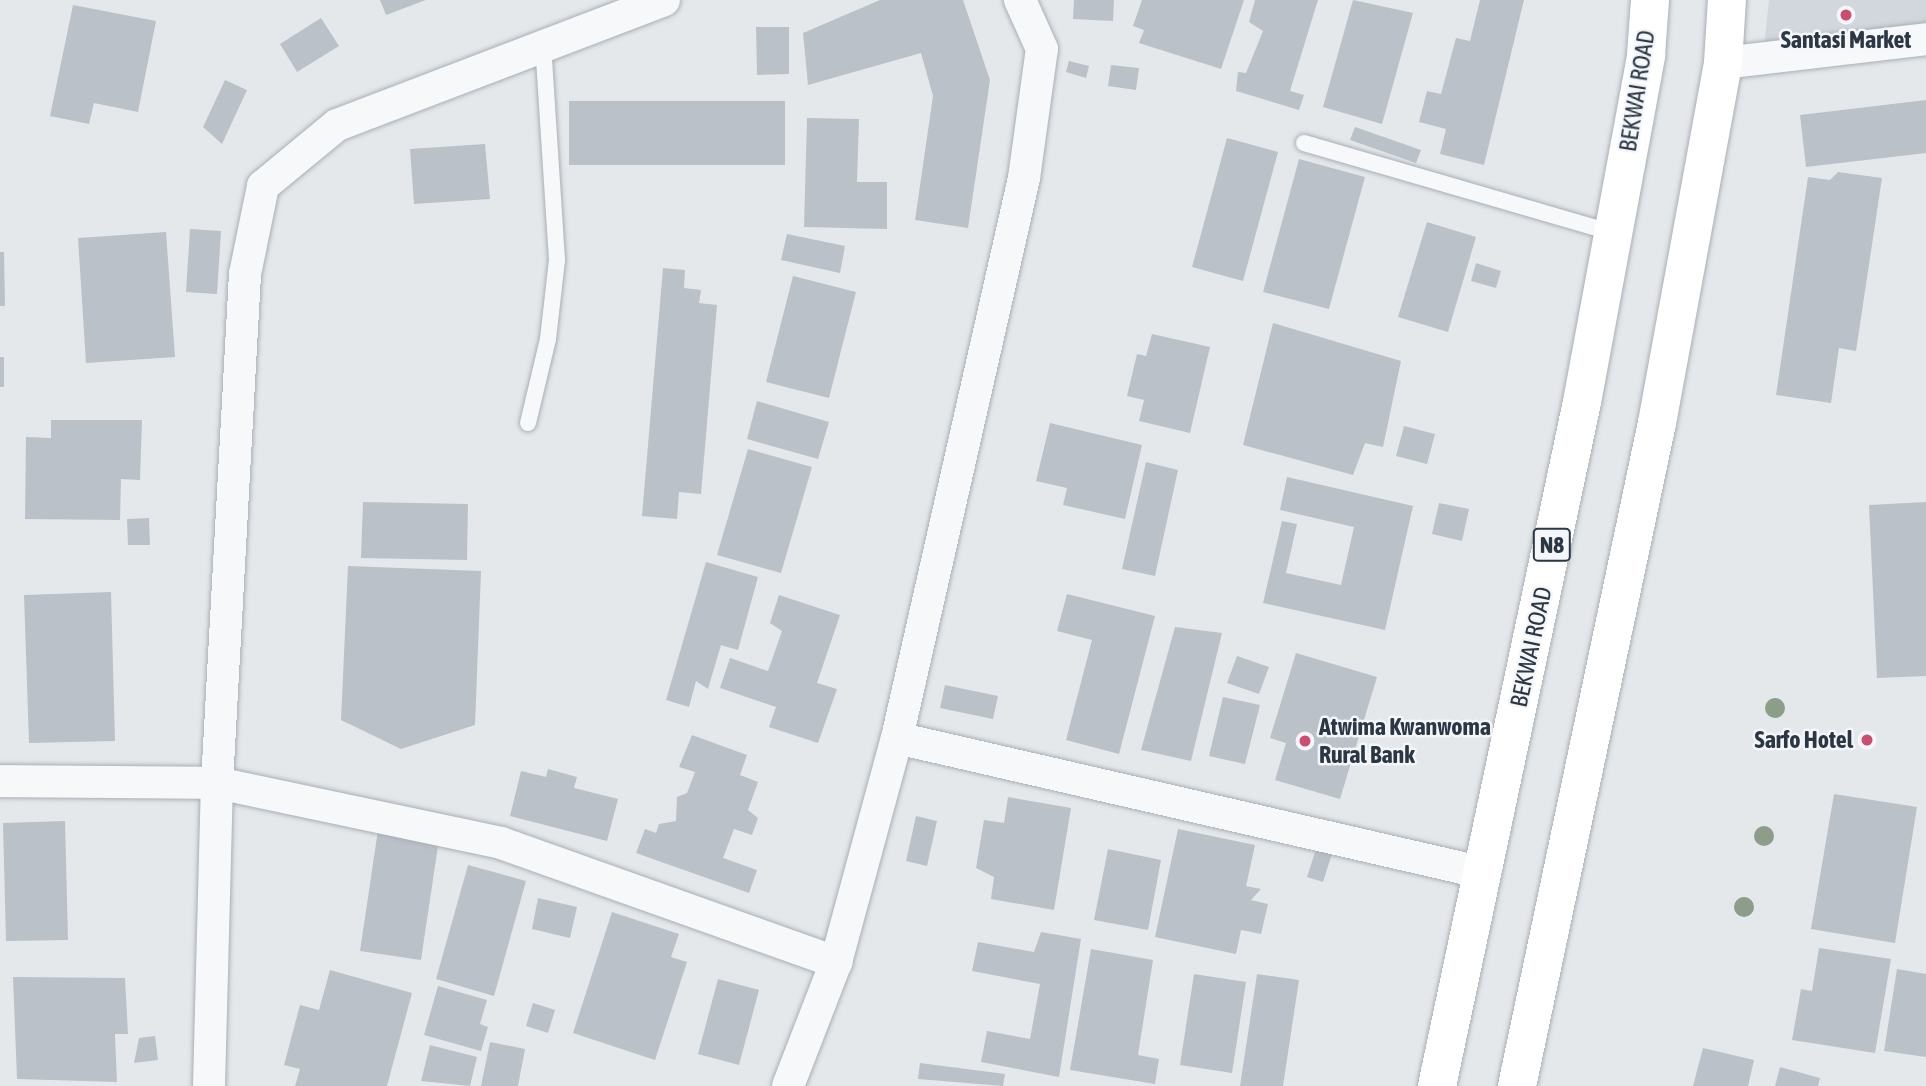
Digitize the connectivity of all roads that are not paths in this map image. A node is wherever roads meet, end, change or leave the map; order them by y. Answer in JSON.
{"nodes":[{"id":1,"x":664,"y":0,"type":"edge"},
{"id":2,"x":1020,"y":0,"type":"edge"},
{"id":3,"x":1650,"y":0,"type":"edge"},
{"id":4,"x":1727,"y":0,"type":"edge"},
{"id":5,"x":1926,"y":39,"type":"edge"},
{"id":6,"x":543,"y":46,"type":"junction"},
{"id":7,"x":1723,"y":63,"type":"junction"},
{"id":8,"x":1304,"y":143,"type":"dead end"},
{"id":9,"x":1613,"y":233,"type":"junction"},
{"id":10,"x":528,"y":423,"type":"dead end"},
{"id":11,"x":897,"y":738,"type":"junction"},
{"id":12,"x":0,"y":781,"type":"edge"},
{"id":13,"x":217,"y":783,"type":"junction"},
{"id":14,"x":1484,"y":873,"type":"junction"},
{"id":15,"x":836,"y":962,"type":"junction"},
{"id":16,"x":209,"y":1086,"type":"edge"},
{"id":17,"x":788,"y":1086,"type":"edge"},
{"id":18,"x":1437,"y":1086,"type":"edge"},
{"id":19,"x":1517,"y":1086,"type":"edge"}],
"edges":[{"from":1,"to":6,"type":"street"},
{"from":2,"to":11,"type":"street"},
{"from":3,"to":9,"type":"highway","name":"BEKWAI ROAD","number":"N8"},
{"from":4,"to":7,"type":"highway"},
{"from":5,"to":7,"type":"street"},
{"from":6,"to":10,"type":"lane"},
{"from":6,"to":13,"type":"street"},
{"from":7,"to":19,"type":"highway"},
{"from":8,"to":9,"type":"lane"},
{"from":9,"to":14,"type":"highway","name":"BEKWAI ROAD","number":"N8"},
{"from":11,"to":14,"type":"street"},
{"from":11,"to":15,"type":"street"},
{"from":12,"to":13,"type":"street"},
{"from":13,"to":15,"type":"street"},
{"from":13,"to":16,"type":"street"},
{"from":14,"to":18,"type":"highway","name":"BEKWAI ROAD","number":"N8"},
{"from":15,"to":17,"type":"street"}]}
